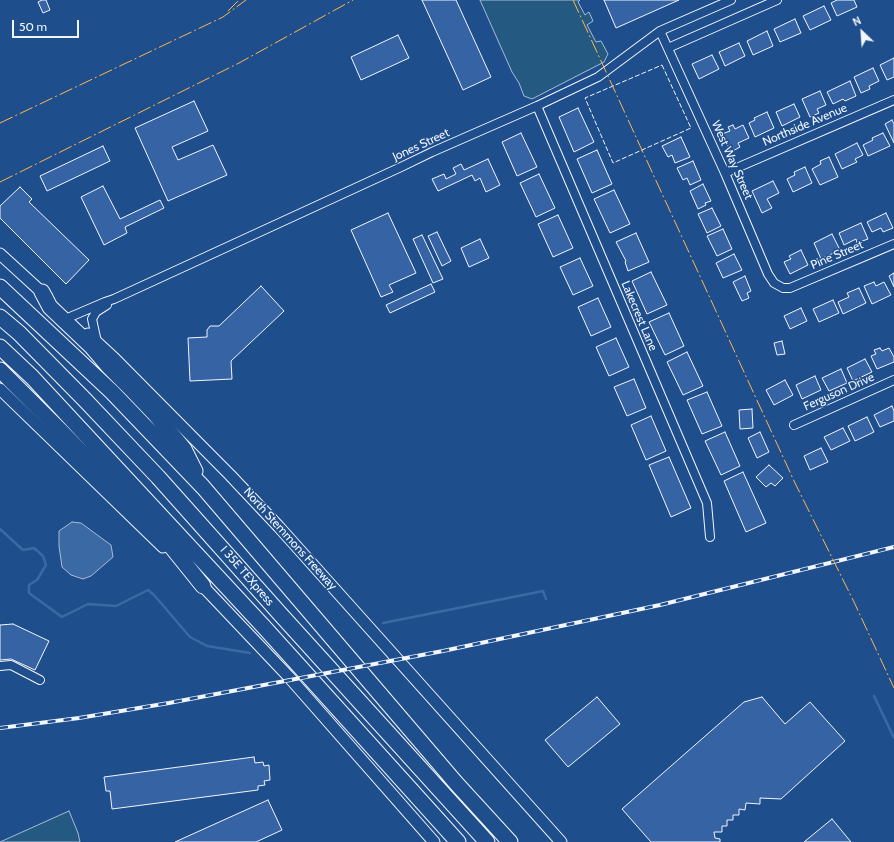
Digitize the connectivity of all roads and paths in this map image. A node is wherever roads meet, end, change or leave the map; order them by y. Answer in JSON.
{"nodes":[{"id":1,"x":731,"y":0,"type":"edge"},
{"id":2,"x":777,"y":0,"type":"edge"},
{"id":3,"x":660,"y":31,"type":"junction"},
{"id":4,"x":668,"y":48,"type":"junction"},
{"id":5,"x":894,"y":100,"type":"edge"},
{"id":6,"x":537,"y":106,"type":"junction"},
{"id":7,"x":725,"y":173,"type":"junction"},
{"id":8,"x":894,"y":244,"type":"edge"},
{"id":9,"x":0,"y":254,"type":"edge"},
{"id":10,"x":0,"y":287,"type":"edge"},
{"id":11,"x":790,"y":288,"type":"joint"},
{"id":12,"x":42,"y":292,"type":"junction"},
{"id":13,"x":114,"y":299,"type":"junction"},
{"id":14,"x":0,"y":317,"type":"edge"},
{"id":15,"x":70,"y":318,"type":"junction"},
{"id":16,"x":97,"y":342,"type":"junction"},
{"id":17,"x":0,"y":347,"type":"edge"},
{"id":18,"x":0,"y":370,"type":"edge"},
{"id":19,"x":894,"y":380,"type":"edge"},
{"id":20,"x":0,"y":389,"type":"edge"},
{"id":21,"x":794,"y":425,"type":"dead end"},
{"id":22,"x":203,"y":487,"type":"junction"},
{"id":23,"x":710,"y":537,"type":"dead end"},
{"id":24,"x":203,"y":586,"type":"junction"},
{"id":25,"x":0,"y":666,"type":"edge"},
{"id":26,"x":40,"y":680,"type":"dead end"},
{"id":27,"x":434,"y":842,"type":"edge"},
{"id":28,"x":458,"y":842,"type":"edge"},
{"id":29,"x":487,"y":842,"type":"edge"},
{"id":30,"x":510,"y":842,"type":"edge"},
{"id":31,"x":561,"y":842,"type":"edge"}],
"edges":[{"from":1,"to":3,"type":"street","name":"Jones Street"},
{"from":2,"to":4,"type":"street"},
{"from":3,"to":4,"type":"street","name":"West Way Street"},
{"from":3,"to":6,"type":"street","name":"Jones Street"},
{"from":4,"to":7,"type":"street","name":"West Way Street"},
{"from":5,"to":7,"type":"street","name":"Northside Avenue"},
{"from":6,"to":13,"type":"street","name":"Jones Street"},
{"from":6,"to":23,"type":"street","name":"Lakecrest Lane"},
{"from":7,"to":11,"type":"street","name":"West Way Street"},
{"from":8,"to":11,"type":"street","name":"Pine Street"},
{"from":9,"to":12,"type":"main road","name":"North Stemmons Freeway"},
{"from":10,"to":22,"type":"highway"},
{"from":12,"to":15,"type":"main road","name":"North Stemmons Freeway"},
{"from":12,"to":22,"type":"highway"},
{"from":13,"to":15,"type":"street","name":"Jones Street"},
{"from":13,"to":16,"type":"street","name":"Jones Street"},
{"from":14,"to":29,"type":"highway","name":"I 35E TEXpress"},
{"from":15,"to":16,"type":"main road","name":"North Stemmons Freeway"},
{"from":16,"to":31,"type":"main road","name":"North Stemmons Freeway"},
{"from":17,"to":28,"type":"highway"},
{"from":18,"to":24,"type":"highway"},
{"from":19,"to":21,"type":"street","name":"Ferguson Drive"},
{"from":20,"to":24,"type":"main road"},
{"from":22,"to":30,"type":"highway"},
{"from":24,"to":27,"type":"main road"},
{"from":25,"to":26,"type":"street"}]}
